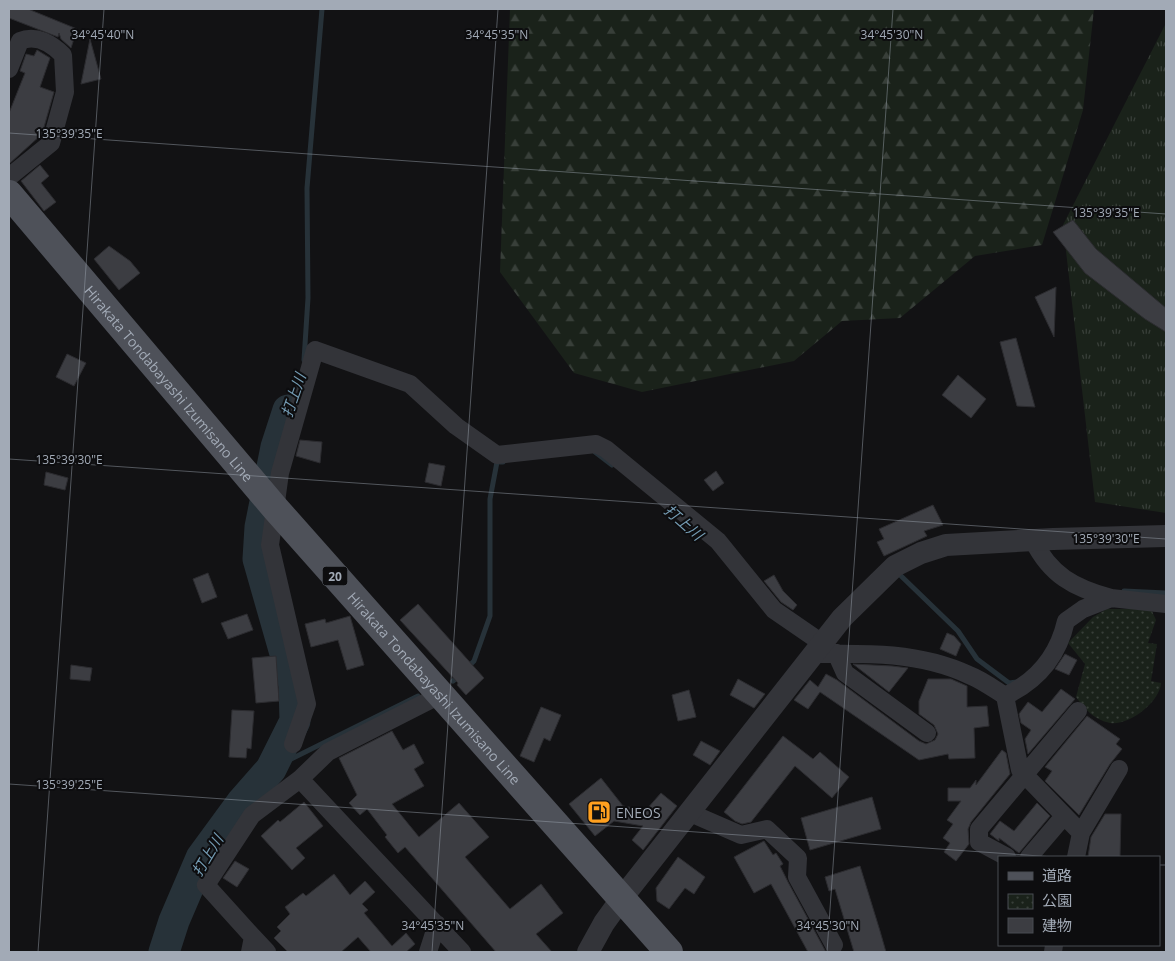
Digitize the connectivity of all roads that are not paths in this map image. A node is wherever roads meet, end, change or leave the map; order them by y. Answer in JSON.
{"nodes":[{"id":1,"x":9,"y":69,"type":"edge"},
{"id":2,"x":9,"y":176,"type":"edge"},
{"id":3,"x":9,"y":194,"type":"edge"},
{"id":4,"x":275,"y":508,"type":"junction"},
{"id":5,"x":1166,"y":536,"type":"edge"},
{"id":6,"x":1033,"y":540,"type":"junction"},
{"id":7,"x":1111,"y":598,"type":"junction"},
{"id":8,"x":1166,"y":604,"type":"edge"},
{"id":9,"x":824,"y":650,"type":"junction"},
{"id":10,"x":440,"y":695,"type":"junction"},
{"id":11,"x":1006,"y":696,"type":"junction"},
{"id":12,"x":1078,"y":711,"type":"dead end"},
{"id":13,"x":926,"y":733,"type":"dead end"},
{"id":14,"x":293,"y":744,"type":"dead end"},
{"id":15,"x":1119,"y":769,"type":"dead end"},
{"id":16,"x":1026,"y":776,"type":"junction"},
{"id":17,"x":300,"y":779,"type":"junction"},
{"id":18,"x":688,"y":812,"type":"junction"},
{"id":19,"x":1064,"y":816,"type":"junction"},
{"id":20,"x":1081,"y":833,"type":"junction"},
{"id":21,"x":1005,"y":856,"type":"edge"},
{"id":22,"x":1030,"y":856,"type":"edge"},
{"id":23,"x":1076,"y":856,"type":"edge"},
{"id":24,"x":622,"y":898,"type":"junction"},
{"id":25,"x":437,"y":924,"type":"junction"},
{"id":26,"x":251,"y":945,"type":"edge"},
{"id":27,"x":834,"y":945,"type":"dead end"},
{"id":28,"x":267,"y":952,"type":"edge"},
{"id":29,"x":428,"y":952,"type":"edge"},
{"id":30,"x":462,"y":952,"type":"edge"},
{"id":31,"x":588,"y":952,"type":"edge"},
{"id":32,"x":669,"y":952,"type":"edge"}],
"edges":[{"from":1,"to":2,"type":"street"},
{"from":3,"to":4,"type":"main road","name":"Hirakata Tondabayashi Izumisano Line","number":"20"},
{"from":4,"to":9,"type":"street"},
{"from":4,"to":10,"type":"main road","name":"Hirakata Tondabayashi Izumisano Line","number":"20"},
{"from":4,"to":14,"type":"street"},
{"from":5,"to":6,"type":"street"},
{"from":6,"to":7,"type":"street"},
{"from":6,"to":9,"type":"street"},
{"from":7,"to":8,"type":"street"},
{"from":7,"to":11,"type":"street"},
{"from":9,"to":11,"type":"street"},
{"from":9,"to":13,"type":"street"},
{"from":9,"to":18,"type":"street"},
{"from":10,"to":17,"type":"street"},
{"from":10,"to":24,"type":"main road","name":"Hirakata Tondabayashi Izumisano Line","number":"20"},
{"from":11,"to":16,"type":"street"},
{"from":12,"to":16,"type":"street"},
{"from":15,"to":20,"type":"street"},
{"from":16,"to":19,"type":"street"},
{"from":16,"to":21,"type":"street"},
{"from":17,"to":25,"type":"street"},
{"from":17,"to":26,"type":"street"},
{"from":18,"to":24,"type":"street"},
{"from":18,"to":27,"type":"street"},
{"from":19,"to":20,"type":"street"},
{"from":19,"to":22,"type":"street"},
{"from":20,"to":23,"type":"street"},
{"from":24,"to":31,"type":"street"},
{"from":24,"to":32,"type":"main road","name":"Hirakata Tondabayashi Izumisano Line","number":"20"},
{"from":25,"to":29,"type":"street"},
{"from":25,"to":30,"type":"street"},
{"from":26,"to":28,"type":"street"}]}
